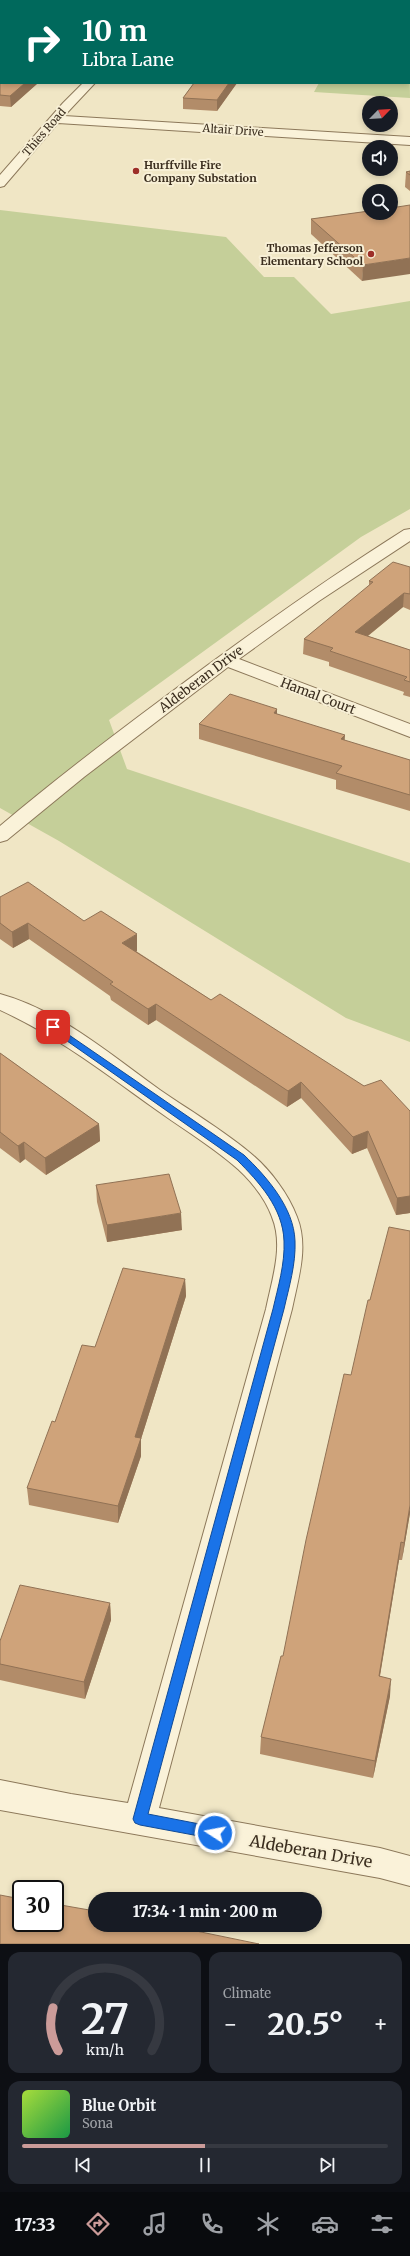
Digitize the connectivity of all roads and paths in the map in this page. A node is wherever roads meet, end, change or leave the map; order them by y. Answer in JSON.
{"nodes":[{"id":1,"x":88,"y":84,"type":"edge"},
{"id":2,"x":56,"y":118,"type":"junction"},
{"id":3,"x":410,"y":141,"type":"edge"},
{"id":4,"x":0,"y":182,"type":"edge"},
{"id":5,"x":410,"y":534,"type":"edge"},
{"id":6,"x":225,"y":660,"type":"junction"},
{"id":7,"x":410,"y":731,"type":"edge"},
{"id":8,"x":0,"y":836,"type":"edge"},
{"id":9,"x":0,"y":1001,"type":"edge"},
{"id":10,"x":0,"y":1795,"type":"edge"},
{"id":11,"x":140,"y":1819,"type":"junction"},
{"id":12,"x":410,"y":1871,"type":"edge"}],
"edges":[{"from":1,"to":2,"type":"street","name":"Thies Road"},
{"from":2,"to":3,"type":"street","name":"Altair Drive"},
{"from":2,"to":4,"type":"street","name":"Thies Road"},
{"from":5,"to":6,"type":"street","name":"Aldeberan Drive"},
{"from":6,"to":7,"type":"street","name":"Hamal Court"},
{"from":6,"to":8,"type":"street","name":"Aldeberan Drive"},
{"from":9,"to":11,"type":"street"},
{"from":10,"to":11,"type":"street","name":"Aldeberan Drive"},
{"from":11,"to":12,"type":"street","name":"Aldeberan Drive"}]}
